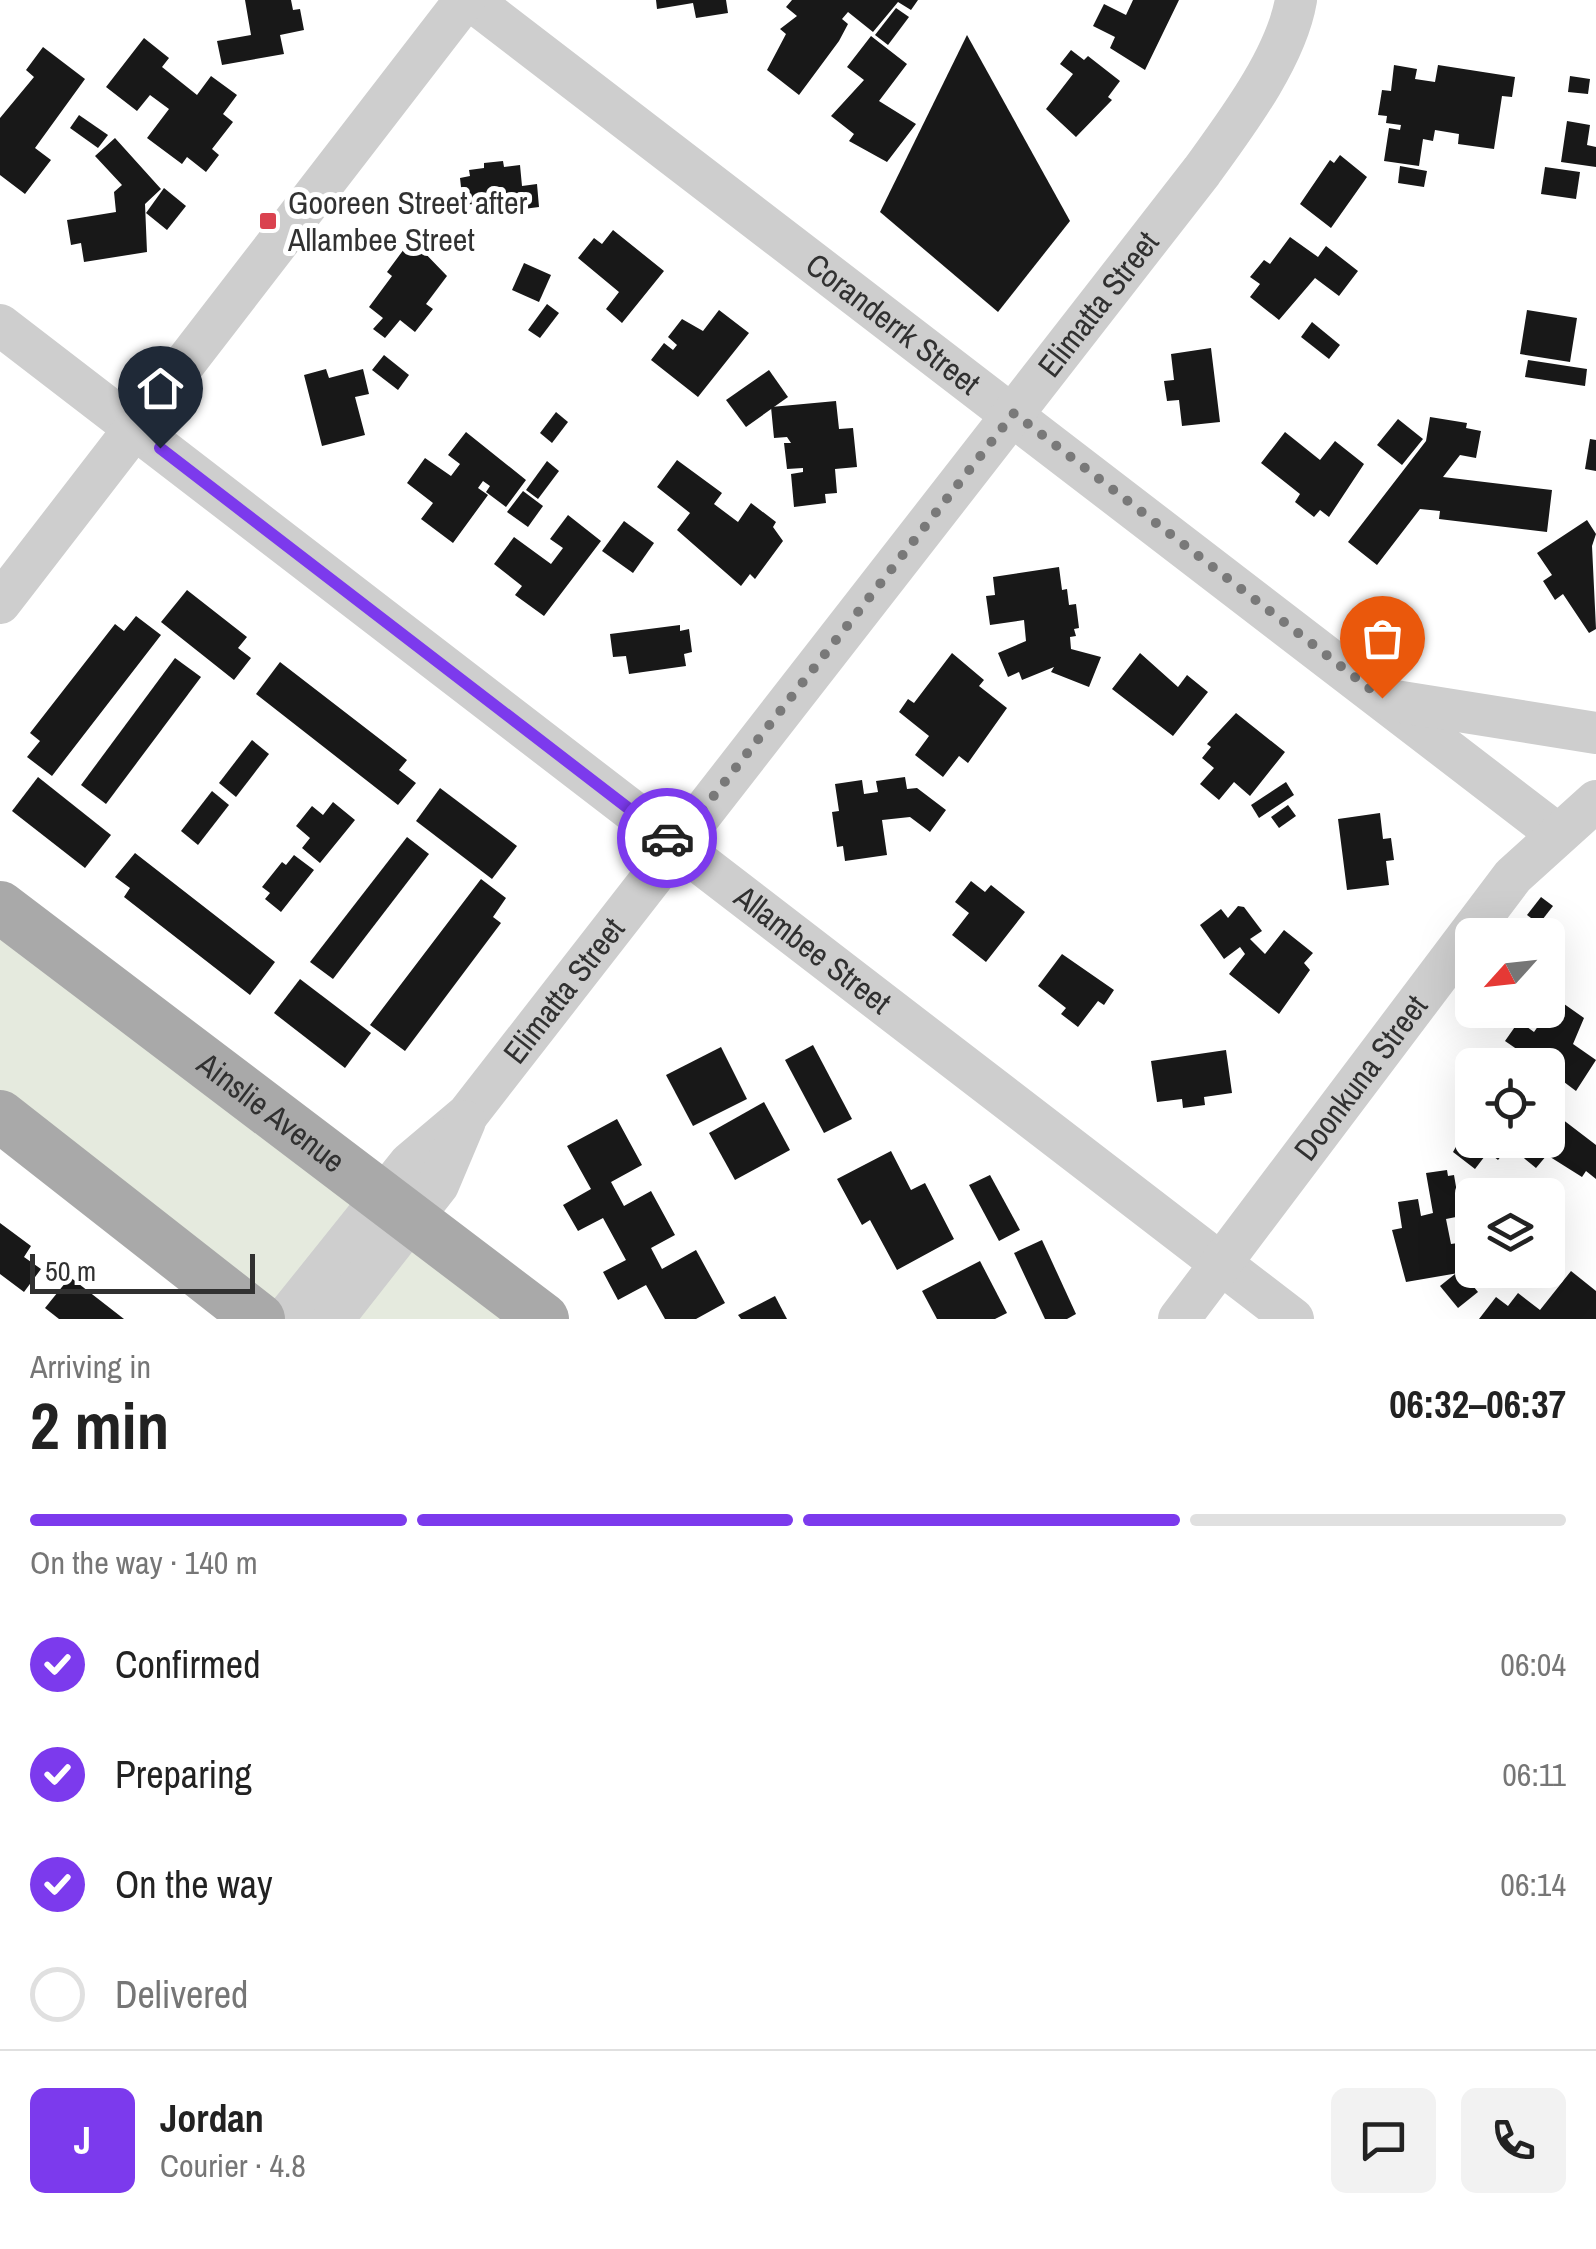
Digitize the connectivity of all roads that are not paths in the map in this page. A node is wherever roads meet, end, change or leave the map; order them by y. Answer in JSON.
{"nodes":[{"id":1,"x":468,"y":0,"type":"edge"},
{"id":2,"x":1296,"y":0,"type":"edge"},
{"id":3,"x":0,"y":325,"type":"edge"},
{"id":4,"x":1014,"y":413,"type":"junction"},
{"id":5,"x":134,"y":429,"type":"junction"},
{"id":6,"x":0,"y":603,"type":"edge"},
{"id":7,"x":1382,"y":698,"type":"junction"},
{"id":8,"x":1596,"y":733,"type":"edge"},
{"id":9,"x":1596,"y":801,"type":"edge"},
{"id":10,"x":1556,"y":833,"type":"junction"},
{"id":11,"x":676,"y":844,"type":"junction"},
{"id":12,"x":0,"y":907,"type":"edge"},
{"id":13,"x":0,"y":1116,"type":"edge"},
{"id":14,"x":397,"y":1208,"type":"junction"},
{"id":15,"x":1221,"y":1264,"type":"junction"},
{"id":16,"x":259,"y":1319,"type":"edge"},
{"id":17,"x":285,"y":1319,"type":"edge"},
{"id":18,"x":334,"y":1319,"type":"edge"},
{"id":19,"x":543,"y":1319,"type":"edge"},
{"id":20,"x":1179,"y":1319,"type":"edge"},
{"id":21,"x":1293,"y":1319,"type":"edge"}],
"edges":[{"from":1,"to":4,"type":"street","name":"Coranderrk Street"},
{"from":1,"to":5,"type":"street"},
{"from":2,"to":4,"type":"street","name":"Elimatta Street"},
{"from":3,"to":5,"type":"street","name":"Allambee Street"},
{"from":4,"to":7,"type":"street","name":"Coranderrk Street"},
{"from":4,"to":11,"type":"street","name":"Elimatta Street"},
{"from":5,"to":6,"type":"street"},
{"from":5,"to":11,"type":"street","name":"Allambee Street"},
{"from":7,"to":8,"type":"street","name":"Coranderrk Street"},
{"from":7,"to":10,"type":"street"},
{"from":9,"to":10,"type":"street","name":"Doonkuna Street"},
{"from":10,"to":15,"type":"street","name":"Doonkuna Street"},
{"from":11,"to":14,"type":"street","name":"Elimatta Street"},
{"from":11,"to":15,"type":"street","name":"Allambee Street"},
{"from":12,"to":14,"type":"main road","name":"Ainslie Avenue"},
{"from":13,"to":16,"type":"main road"},
{"from":14,"to":17,"type":"street","name":"Elimatta Street"},
{"from":14,"to":18,"type":"street","name":"Elimatta Street"},
{"from":14,"to":19,"type":"main road","name":"Ainslie Avenue"},
{"from":15,"to":20,"type":"street","name":"Doonkuna Street"},
{"from":15,"to":21,"type":"street","name":"Allambee Street"}]}
